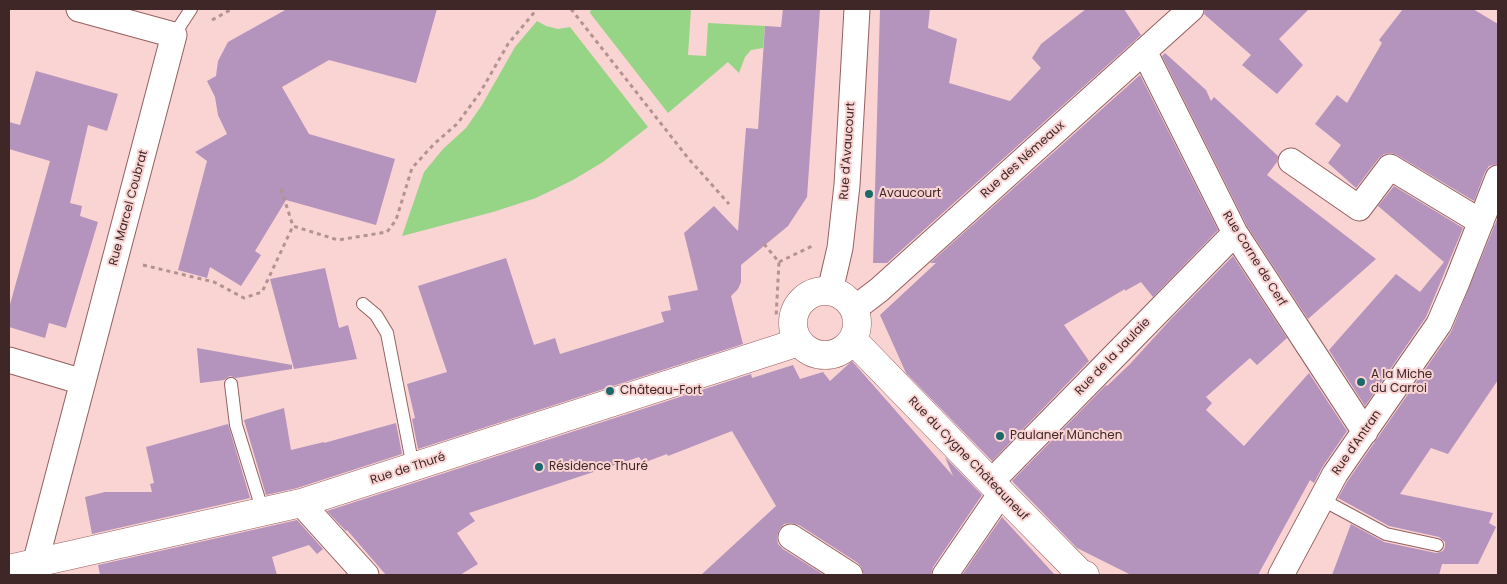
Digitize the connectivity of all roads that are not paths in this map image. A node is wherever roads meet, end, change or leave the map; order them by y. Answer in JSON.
{"nodes":[{"id":1,"x":79,"y":9,"type":"edge"},
{"id":2,"x":180,"y":9,"type":"edge"},
{"id":3,"x":191,"y":9,"type":"edge"},
{"id":4,"x":857,"y":9,"type":"edge"},
{"id":5,"x":1191,"y":9,"type":"edge"},
{"id":6,"x":174,"y":35,"type":"junction"},
{"id":7,"x":1144,"y":51,"type":"junction"},
{"id":8,"x":1292,"y":161,"type":"dead end"},
{"id":9,"x":1498,"y":178,"type":"edge"},
{"id":10,"x":1481,"y":222,"type":"junction"},
{"id":11,"x":1235,"y":232,"type":"junction"},
{"id":12,"x":830,"y":291,"type":"junction"},
{"id":13,"x":363,"y":304,"type":"dead end"},
{"id":14,"x":854,"y":309,"type":"junction"},
{"id":15,"x":853,"y":340,"type":"junction"},
{"id":16,"x":790,"y":345,"type":"junction"},
{"id":17,"x":9,"y":360,"type":"edge"},
{"id":18,"x":82,"y":382,"type":"junction"},
{"id":19,"x":231,"y":384,"type":"dead end"},
{"id":20,"x":1365,"y":432,"type":"junction"},
{"id":21,"x":413,"y":467,"type":"junction"},
{"id":22,"x":996,"y":488,"type":"junction"},
{"id":23,"x":1321,"y":499,"type":"junction"},
{"id":24,"x":301,"y":504,"type":"junction"},
{"id":25,"x":264,"y":512,"type":"junction"},
{"id":26,"x":791,"y":537,"type":"dead end"},
{"id":27,"x":1438,"y":545,"type":"dead end"},
{"id":28,"x":22,"y":567,"type":"edge"},
{"id":29,"x":1082,"y":574,"type":"edge"},
{"id":30,"x":366,"y":575,"type":"edge"},
{"id":31,"x":850,"y":575,"type":"edge"},
{"id":32,"x":945,"y":575,"type":"edge"},
{"id":33,"x":1281,"y":575,"type":"edge"}],
"edges":[{"from":1,"to":6,"type":"street"},
{"from":2,"to":6,"type":"lane","name":"Rue Marcel Coubrat"},
{"from":3,"to":6,"type":"lane","name":"Rue Marcel Coubrat"},
{"from":4,"to":12,"type":"street","name":"Rue d'Avaucourt"},
{"from":5,"to":7,"type":"street","name":"Rue des Némeaux"},
{"from":6,"to":18,"type":"street","name":"Rue Marcel Coubrat"},
{"from":7,"to":11,"type":"street","name":"Rue Corne de Cerf"},
{"from":7,"to":14,"type":"street","name":"Rue des Némeaux"},
{"from":8,"to":10,"type":"street"},
{"from":9,"to":10,"type":"street","name":"Rue d'Antran"},
{"from":10,"to":20,"type":"street","name":"Rue d'Antran"},
{"from":11,"to":20,"type":"street","name":"Rue Corne de Cerf"},
{"from":11,"to":22,"type":"street","name":"Rue de la Jaulaie"},
{"from":12,"to":14,"type":"main road"},
{"from":12,"to":16,"type":"main road"},
{"from":13,"to":21,"type":"lane"},
{"from":14,"to":15,"type":"main road"},
{"from":15,"to":16,"type":"main road"},
{"from":15,"to":22,"type":"main road","name":"Rue du Cygne Châteauneuf"},
{"from":16,"to":21,"type":"main road","name":"Rue de Thuré"},
{"from":17,"to":18,"type":"street"},
{"from":18,"to":28,"type":"street","name":"Rue Marcel Coubrat"},
{"from":19,"to":25,"type":"lane"},
{"from":20,"to":23,"type":"street","name":"Rue d'Antran"},
{"from":21,"to":24,"type":"main road","name":"Rue de Thuré"},
{"from":22,"to":29,"type":"main road","name":"Rue du Cygne Châteauneuf"},
{"from":22,"to":32,"type":"street","name":"Rue de la Jaulaie"},
{"from":23,"to":27,"type":"lane"},
{"from":23,"to":33,"type":"street","name":"Rue d'Antran"},
{"from":24,"to":25,"type":"main road","name":"Rue de Thuré"},
{"from":24,"to":30,"type":"street"},
{"from":25,"to":28,"type":"main road","name":"Rue de Thuré"},
{"from":26,"to":31,"type":"street"}]}
